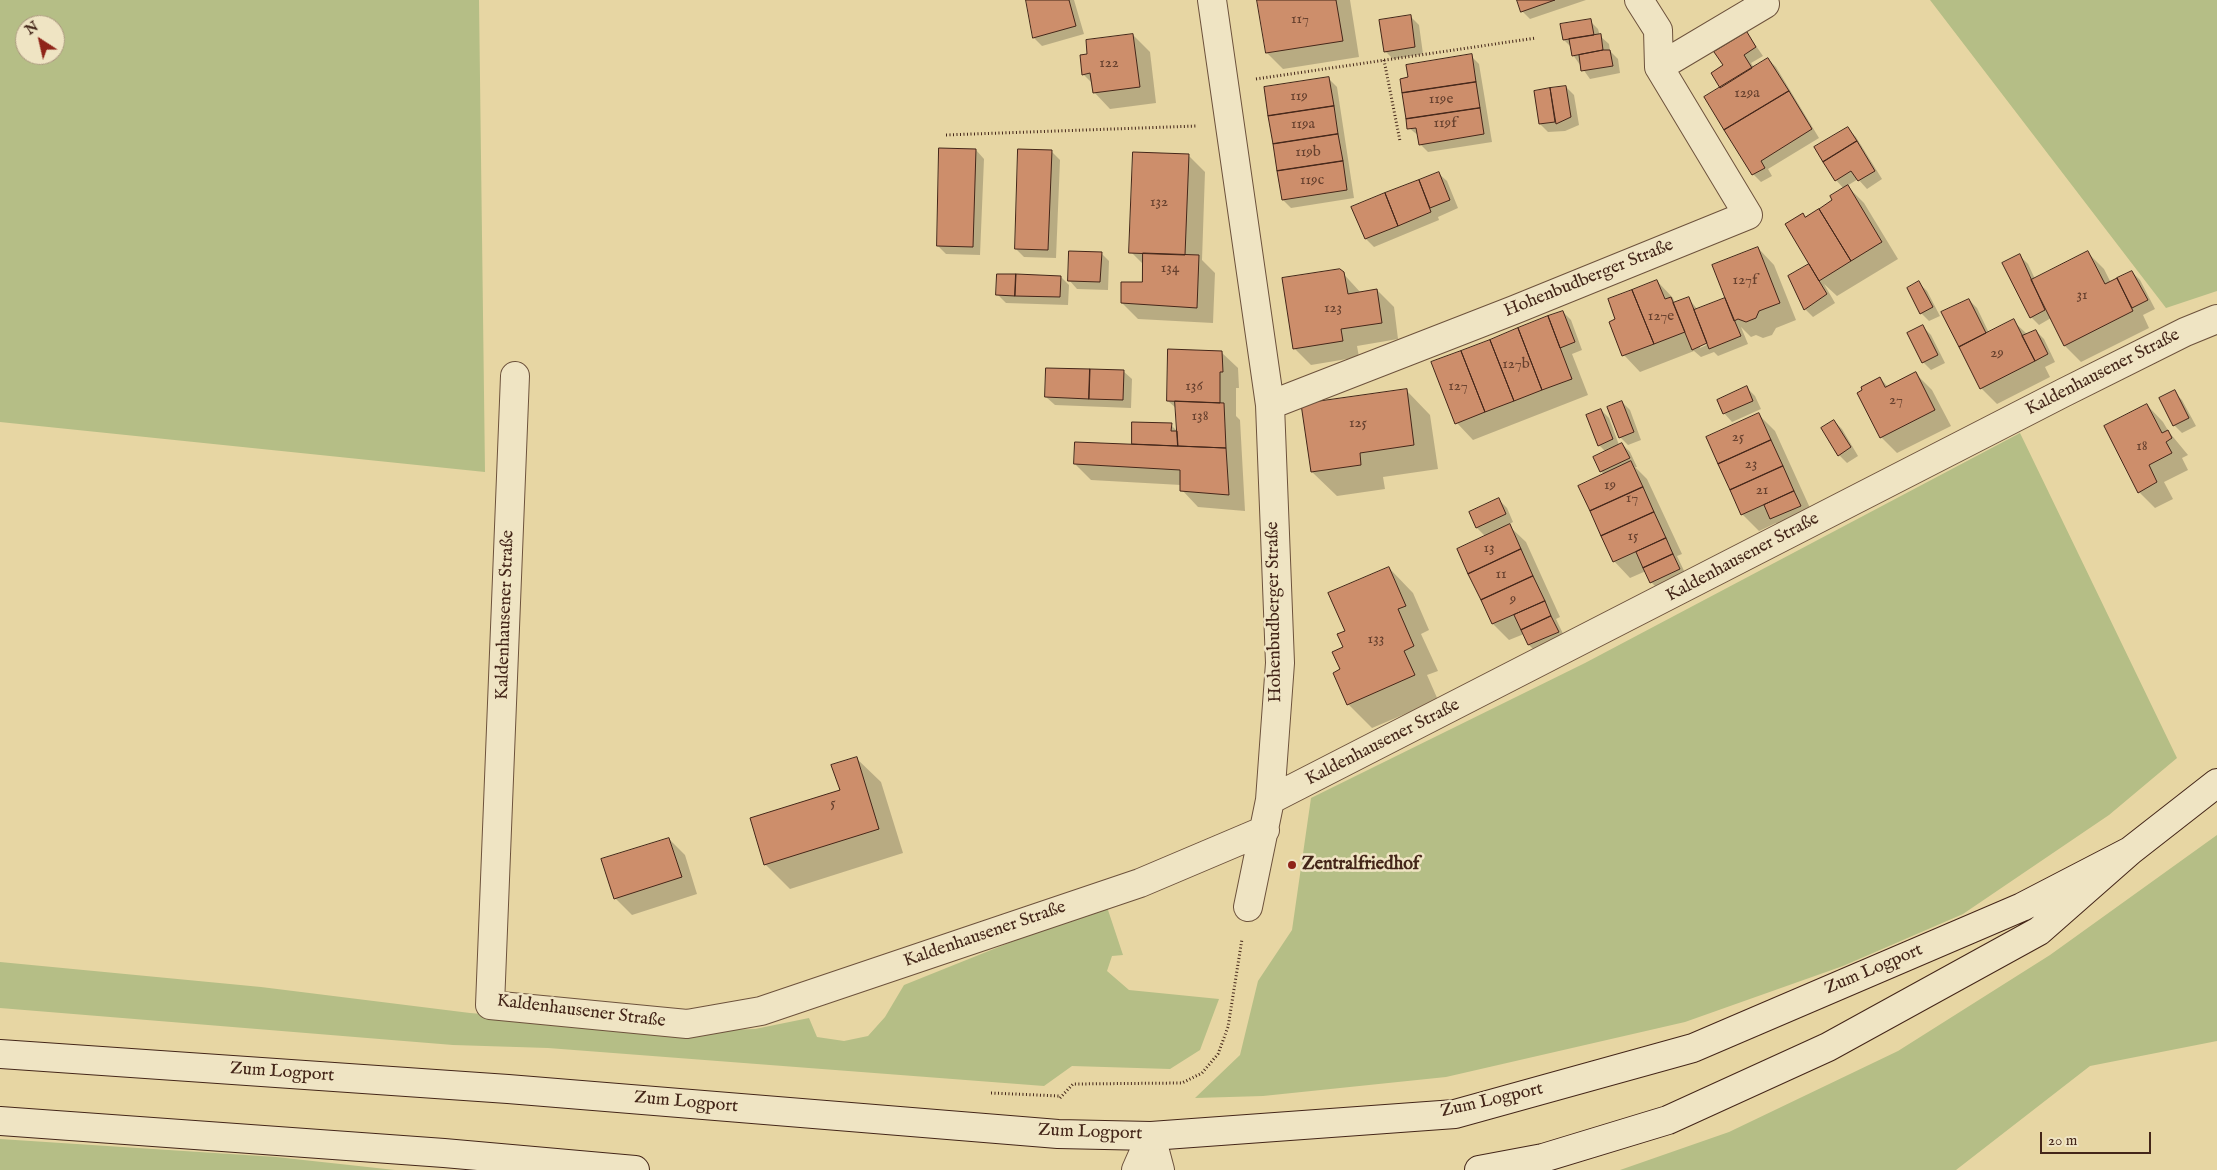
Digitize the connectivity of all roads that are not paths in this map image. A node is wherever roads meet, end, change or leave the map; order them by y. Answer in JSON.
{"nodes":[{"id":1,"x":1212,"y":0,"type":"edge"},
{"id":2,"x":1639,"y":0,"type":"edge"},
{"id":3,"x":1765,"y":4,"type":"dead end"},
{"id":4,"x":1659,"y":67,"type":"junction"},
{"id":5,"x":2217,"y":320,"type":"edge"},
{"id":6,"x":516,"y":376,"type":"dead end"},
{"id":7,"x":1270,"y":405,"type":"junction"},
{"id":8,"x":2217,"y":783,"type":"edge"},
{"id":9,"x":1270,"y":800,"type":"junction"},
{"id":10,"x":1265,"y":830,"type":"junction"},
{"id":11,"x":2130,"y":851,"type":"junction"},
{"id":12,"x":1248,"y":906,"type":"road end"},
{"id":13,"x":0,"y":1054,"type":"edge"},
{"id":14,"x":0,"y":1121,"type":"edge"},
{"id":15,"x":1151,"y":1136,"type":"junction"},
{"id":16,"x":635,"y":1170,"type":"edge"},
{"id":17,"x":1136,"y":1170,"type":"edge"},
{"id":18,"x":1160,"y":1170,"type":"edge"},
{"id":19,"x":1479,"y":1170,"type":"edge"}],
"edges":[{"from":1,"to":7,"type":"street","name":"Hohenbudberger Straße"},
{"from":2,"to":4,"type":"street","name":"Hohenbudberger Straße"},
{"from":3,"to":4,"type":"street"},
{"from":4,"to":7,"type":"street","name":"Hohenbudberger Straße"},
{"from":5,"to":9,"type":"street","name":"Kaldenhausener Straße"},
{"from":6,"to":10,"type":"street","name":"Kaldenhausener Straße"},
{"from":7,"to":9,"type":"street","name":"Hohenbudberger Straße"},
{"from":8,"to":11,"type":"street","name":"Zum Logport"},
{"from":9,"to":10,"type":"street","name":"Hohenbudberger Straße"},
{"from":10,"to":12,"type":"street","name":"Hohenbudberger Straße"},
{"from":11,"to":15,"type":"street","name":"Zum Logport"},
{"from":11,"to":19,"type":"street","name":"Zum Logport"},
{"from":13,"to":15,"type":"street","name":"Zum Logport"},
{"from":14,"to":16,"type":"street"},
{"from":15,"to":17,"type":"street"},
{"from":15,"to":18,"type":"street"}]}
